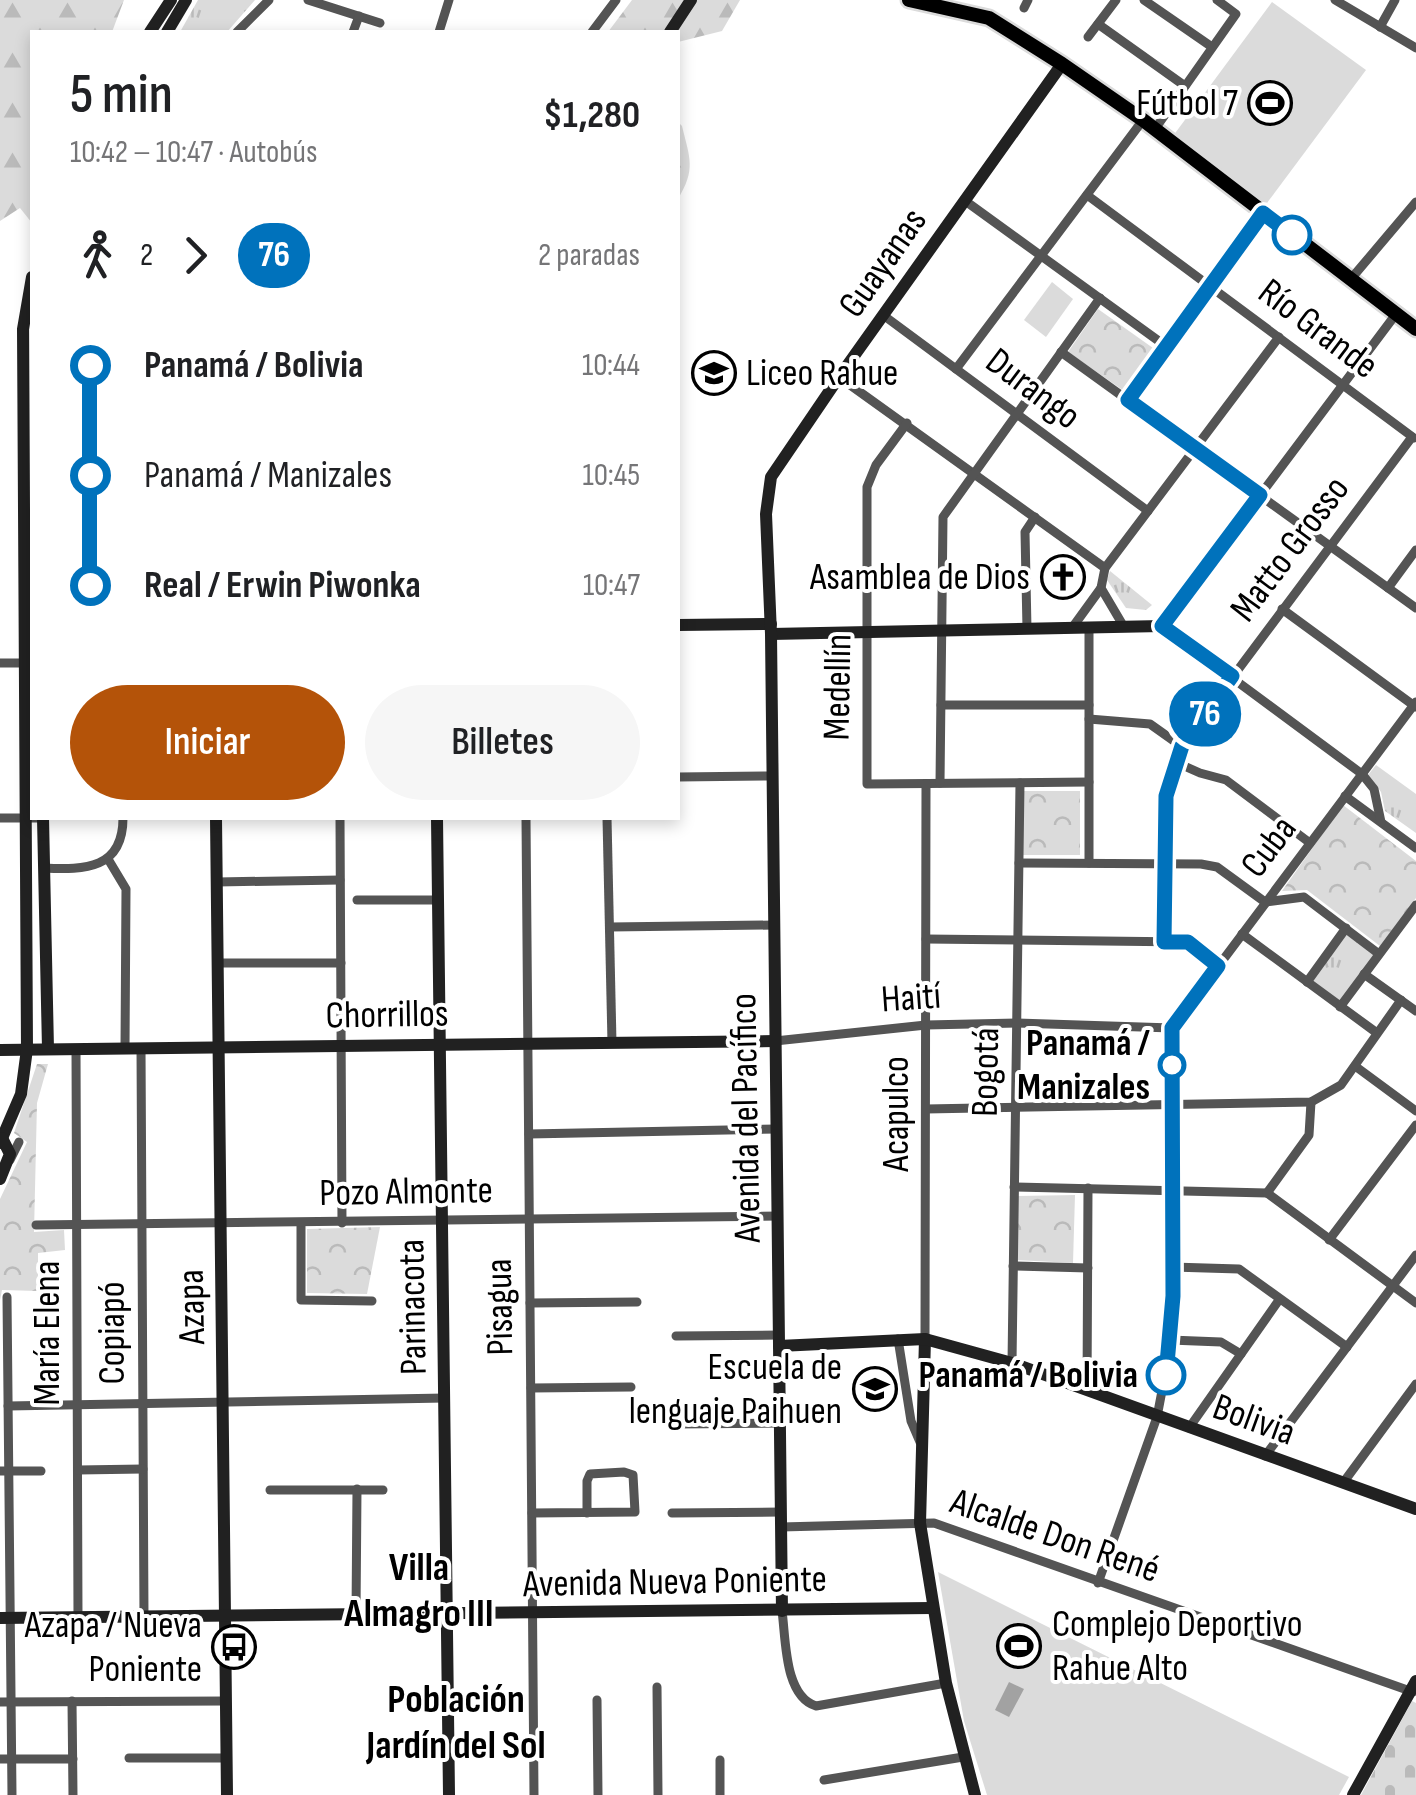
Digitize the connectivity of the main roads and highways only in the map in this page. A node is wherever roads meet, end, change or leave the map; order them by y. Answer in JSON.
{"nodes":[{"id":1,"x":919,"y":1,"type":"edge"},
{"id":2,"x":949,"y":4,"type":"edge"},
{"id":3,"x":1416,"y":329,"type":"edge"}],
"edges":[{"from":1,"to":2,"type":"main road"},
{"from":2,"to":3,"type":"main road"}]}
